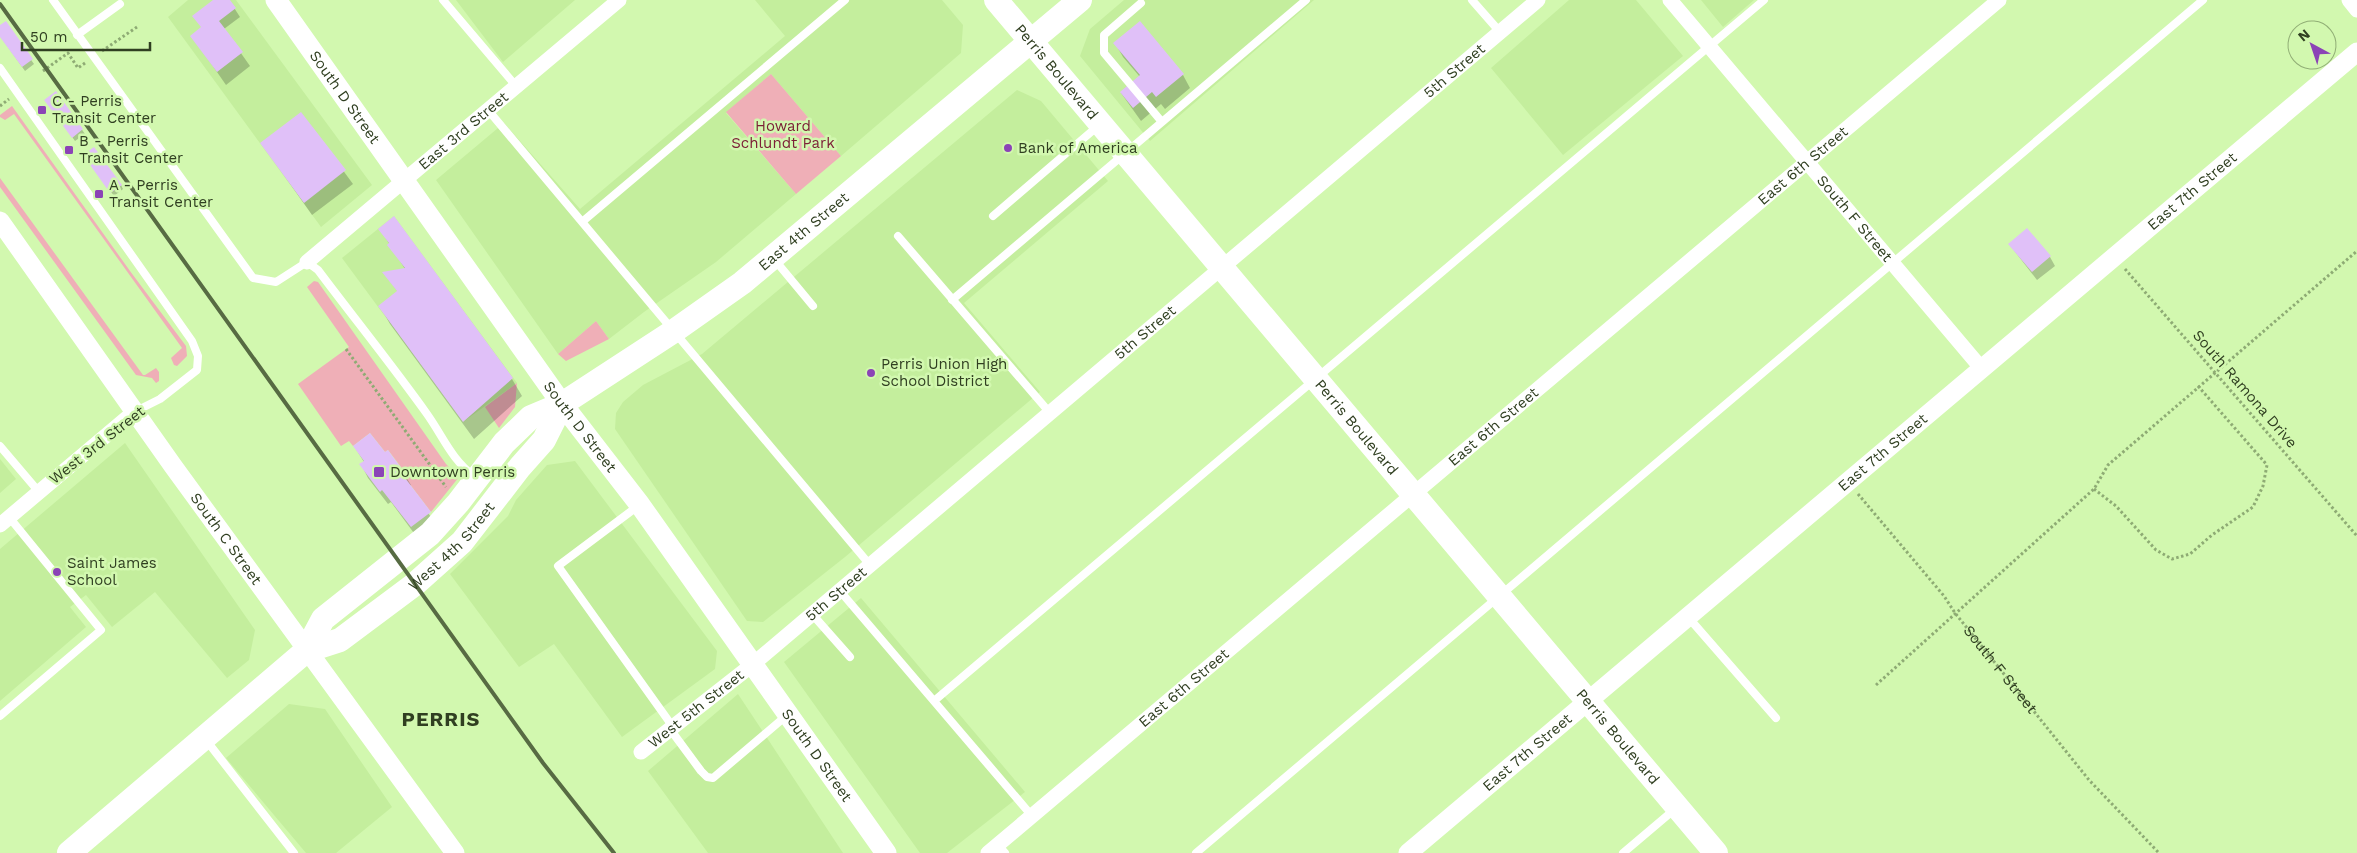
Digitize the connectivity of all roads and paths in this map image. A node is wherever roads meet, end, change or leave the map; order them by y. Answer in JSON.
{"nodes":[{"id":1,"x":53,"y":0,"type":"edge"},
{"id":2,"x":276,"y":0,"type":"edge"},
{"id":3,"x":444,"y":0,"type":"edge"},
{"id":4,"x":845,"y":0,"type":"edge"},
{"id":5,"x":996,"y":0,"type":"edge"},
{"id":6,"x":1080,"y":0,"type":"edge"},
{"id":7,"x":1306,"y":0,"type":"edge"},
{"id":8,"x":1472,"y":0,"type":"edge"},
{"id":9,"x":1538,"y":0,"type":"edge"},
{"id":10,"x":1670,"y":0,"type":"edge"},
{"id":11,"x":1764,"y":0,"type":"edge"},
{"id":12,"x":1999,"y":0,"type":"edge"},
{"id":13,"x":2203,"y":0,"type":"edge"},
{"id":14,"x":2349,"y":0,"type":"edge"},
{"id":15,"x":613,"y":2,"type":"edge"},
{"id":16,"x":120,"y":4,"type":"dead end"},
{"id":17,"x":1141,"y":4,"type":"dead end"},
{"id":18,"x":2357,"y":10,"type":"edge"},
{"id":19,"x":1500,"y":32,"type":"junction"},
{"id":20,"x":77,"y":35,"type":"junction"},
{"id":21,"x":1032,"y":41,"type":"junction"},
{"id":22,"x":1709,"y":46,"type":"junction"},
{"id":23,"x":2357,"y":52,"type":"edge"},
{"id":24,"x":0,"y":68,"type":"edge"},
{"id":25,"x":516,"y":86,"type":"junction"},
{"id":26,"x":488,"y":110,"type":"junction"},
{"id":27,"x":1162,"y":122,"type":"junction"},
{"id":28,"x":1101,"y":123,"type":"junction"},
{"id":29,"x":1126,"y":153,"type":"junction"},
{"id":30,"x":1806,"y":162,"type":"junction"},
{"id":31,"x":405,"y":180,"type":"junction"},
{"id":32,"x":993,"y":216,"type":"dead end"},
{"id":33,"x":0,"y":221,"type":"edge"},
{"id":34,"x":582,"y":222,"type":"junction"},
{"id":35,"x":898,"y":236,"type":"dead end"},
{"id":36,"x":2357,"y":251,"type":"edge"},
{"id":37,"x":2115,"y":257,"type":"junction"},
{"id":38,"x":772,"y":258,"type":"junction"},
{"id":39,"x":307,"y":262,"type":"junction"},
{"id":40,"x":1891,"y":263,"type":"junction"},
{"id":41,"x":1222,"y":267,"type":"junction"},
{"id":42,"x":952,"y":300,"type":"junction"},
{"id":43,"x":813,"y":306,"type":"dead end"},
{"id":44,"x":674,"y":332,"type":"junction"},
{"id":45,"x":346,"y":349,"type":"dead end"},
{"id":46,"x":1982,"y":370,"type":"junction"},
{"id":47,"x":2215,"y":372,"type":"junction"},
{"id":48,"x":1315,"y":379,"type":"junction"},
{"id":49,"x":2198,"y":386,"type":"junction"},
{"id":50,"x":562,"y":404,"type":"junction"},
{"id":51,"x":134,"y":412,"type":"junction"},
{"id":52,"x":1050,"y":413,"type":"junction"},
{"id":53,"x":0,"y":446,"type":"edge"},
{"id":54,"x":477,"y":478,"type":"junction"},
{"id":55,"x":1848,"y":482,"type":"junction"},
{"id":56,"x":2094,"y":489,"type":"junction"},
{"id":57,"x":449,"y":490,"type":"dead end"},
{"id":58,"x":39,"y":492,"type":"junction"},
{"id":59,"x":1412,"y":494,"type":"junction"},
{"id":60,"x":640,"y":505,"type":"junction"},
{"id":61,"x":4,"y":521,"type":"edge"},
{"id":62,"x":2357,"y":536,"type":"edge"},
{"id":63,"x":870,"y":565,"type":"junction"},
{"id":64,"x":840,"y":591,"type":"junction"},
{"id":65,"x":1498,"y":595,"type":"junction"},
{"id":66,"x":1955,"y":613,"type":"junction"},
{"id":67,"x":812,"y":614,"type":"junction"},
{"id":68,"x":1688,"y":617,"type":"junction"},
{"id":69,"x":306,"y":650,"type":"junction"},
{"id":70,"x":850,"y":657,"type":"dead end"},
{"id":71,"x":752,"y":665,"type":"junction"},
{"id":72,"x":1876,"y":685,"type":"dead end"},
{"id":73,"x":934,"y":701,"type":"junction"},
{"id":74,"x":1589,"y":701,"type":"junction"},
{"id":75,"x":788,"y":715,"type":"junction"},
{"id":76,"x":0,"y":716,"type":"edge"},
{"id":77,"x":1776,"y":718,"type":"dead end"},
{"id":78,"x":672,"y":728,"type":"junction"},
{"id":79,"x":204,"y":738,"type":"junction"},
{"id":80,"x":641,"y":752,"type":"dead end"},
{"id":81,"x":1678,"y":807,"type":"junction"},
{"id":82,"x":1032,"y":816,"type":"junction"},
{"id":83,"x":997,"y":850,"type":"edge"},
{"id":84,"x":69,"y":853,"type":"edge"},
{"id":85,"x":294,"y":853,"type":"edge"},
{"id":86,"x":455,"y":853,"type":"edge"},
{"id":87,"x":886,"y":853,"type":"edge"},
{"id":88,"x":1196,"y":853,"type":"edge"},
{"id":89,"x":1408,"y":853,"type":"edge"},
{"id":90,"x":1623,"y":853,"type":"edge"},
{"id":91,"x":1716,"y":853,"type":"edge"},
{"id":92,"x":2158,"y":853,"type":"edge"}],
"edges":[{"from":1,"to":20,"type":"lane"},
{"from":2,"to":31,"type":"main road","name":"South D Street"},
{"from":3,"to":25,"type":"lane"},
{"from":4,"to":34,"type":"lane"},
{"from":5,"to":21,"type":"main road","name":"Perris Boulevard"},
{"from":6,"to":21,"type":"main road","name":"East 4th Street"},
{"from":7,"to":27,"type":"lane"},
{"from":8,"to":19,"type":"lane"},
{"from":9,"to":19,"type":"street","name":"5th Street"},
{"from":10,"to":22,"type":"street","name":"South F Street"},
{"from":11,"to":22,"type":"lane"},
{"from":12,"to":30,"type":"street","name":"East 6th Street"},
{"from":13,"to":40,"type":"lane"},
{"from":14,"to":18,"type":"street"},
{"from":15,"to":25,"type":"street","name":"East 3rd Street"},
{"from":16,"to":20,"type":"lane"},
{"from":17,"to":27,"type":"lane"},
{"from":19,"to":41,"type":"street","name":"5th Street"},
{"from":20,"to":39,"type":"lane"},
{"from":21,"to":28,"type":"main road","name":"Perris Boulevard"},
{"from":21,"to":38,"type":"main road","name":"East 4th Street"},
{"from":22,"to":30,"type":"street","name":"South F Street"},
{"from":22,"to":48,"type":"lane"},
{"from":23,"to":37,"type":"street","name":"East 7th Street"},
{"from":24,"to":51,"type":"lane","name":"West 3rd Street"},
{"from":25,"to":26,"type":"street","name":"East 3rd Street"},
{"from":26,"to":31,"type":"street","name":"East 3rd Street"},
{"from":26,"to":34,"type":"lane"},
{"from":27,"to":29,"type":"lane"},
{"from":28,"to":29,"type":"main road","name":"Perris Boulevard"},
{"from":28,"to":32,"type":"lane"},
{"from":29,"to":41,"type":"main road","name":"Perris Boulevard"},
{"from":29,"to":42,"type":"lane"},
{"from":30,"to":40,"type":"street","name":"South F Street"},
{"from":30,"to":59,"type":"street","name":"East 6th Street"},
{"from":31,"to":39,"type":"street","name":"East 3rd Street"},
{"from":31,"to":50,"type":"main road","name":"South D Street"},
{"from":33,"to":51,"type":"street","name":"South C Street"},
{"from":34,"to":44,"type":"lane"},
{"from":35,"to":42,"type":"lane"},
{"from":36,"to":47,"type":"path"},
{"from":37,"to":46,"type":"street","name":"East 7th Street"},
{"from":37,"to":47,"type":"path","name":"South Ramona Drive"},
{"from":38,"to":43,"type":"lane"},
{"from":38,"to":44,"type":"main road","name":"East 4th Street"},
{"from":39,"to":54,"type":"lane"},
{"from":40,"to":46,"type":"street","name":"South F Street"},
{"from":40,"to":65,"type":"lane"},
{"from":41,"to":48,"type":"main road","name":"Perris Boulevard"},
{"from":41,"to":52,"type":"street","name":"5th Street"},
{"from":42,"to":52,"type":"lane"},
{"from":44,"to":50,"type":"main road","name":"East 4th Street"},
{"from":44,"to":63,"type":"lane"},
{"from":45,"to":57,"type":"path"},
{"from":46,"to":55,"type":"street","name":"East 7th Street"},
{"from":47,"to":49,"type":"path"},
{"from":47,"to":62,"type":"path","name":"South Ramona Drive"},
{"from":48,"to":59,"type":"main road","name":"Perris Boulevard"},
{"from":48,"to":73,"type":"lane"},
{"from":49,"to":56,"type":"path"},
{"from":49,"to":56,"type":"path"},
{"from":50,"to":54,"type":"main road","name":"West 4th Street"},
{"from":50,"to":60,"type":"main road","name":"South D Street"},
{"from":50,"to":69,"type":"main road","name":"West 4th Street"},
{"from":51,"to":58,"type":"street","name":"West 3rd Street"},
{"from":51,"to":69,"type":"street","name":"South C Street"},
{"from":52,"to":63,"type":"street","name":"5th Street"},
{"from":53,"to":58,"type":"lane"},
{"from":54,"to":69,"type":"main road","name":"West 4th Street"},
{"from":55,"to":66,"type":"path","name":"South F Street"},
{"from":55,"to":68,"type":"street","name":"East 7th Street"},
{"from":56,"to":66,"type":"path"},
{"from":58,"to":61,"type":"street","name":"West 3rd Street"},
{"from":59,"to":65,"type":"main road","name":"Perris Boulevard"},
{"from":59,"to":82,"type":"street","name":"East 6th Street"},
{"from":60,"to":71,"type":"main road","name":"South D Street"},
{"from":60,"to":78,"type":"lane"},
{"from":61,"to":76,"type":"lane"},
{"from":63,"to":64,"type":"street","name":"5th Street"},
{"from":64,"to":67,"type":"street","name":"5th Street"},
{"from":64,"to":73,"type":"lane"},
{"from":65,"to":74,"type":"main road","name":"Perris Boulevard"},
{"from":65,"to":88,"type":"lane"},
{"from":66,"to":72,"type":"path"},
{"from":66,"to":92,"type":"path","name":"South F Street"},
{"from":67,"to":70,"type":"lane"},
{"from":67,"to":71,"type":"street","name":"5th Street"},
{"from":68,"to":74,"type":"street","name":"East 7th Street"},
{"from":68,"to":77,"type":"lane"},
{"from":69,"to":79,"type":"main road","name":"West 4th Street"},
{"from":69,"to":86,"type":"street","name":"South C Street"},
{"from":71,"to":75,"type":"main road","name":"South D Street"},
{"from":71,"to":78,"type":"street","name":"West 5th Street"},
{"from":73,"to":82,"type":"lane"},
{"from":74,"to":81,"type":"main road","name":"Perris Boulevard"},
{"from":74,"to":89,"type":"street","name":"East 7th Street"},
{"from":75,"to":78,"type":"lane"},
{"from":75,"to":87,"type":"main road","name":"South D Street"},
{"from":78,"to":80,"type":"street","name":"West 5th Street"},
{"from":79,"to":84,"type":"main road","name":"West 4th Street"},
{"from":79,"to":85,"type":"lane"},
{"from":81,"to":90,"type":"lane"},
{"from":81,"to":91,"type":"main road","name":"Perris Boulevard"},
{"from":82,"to":83,"type":"street","name":"East 6th Street"}]}
